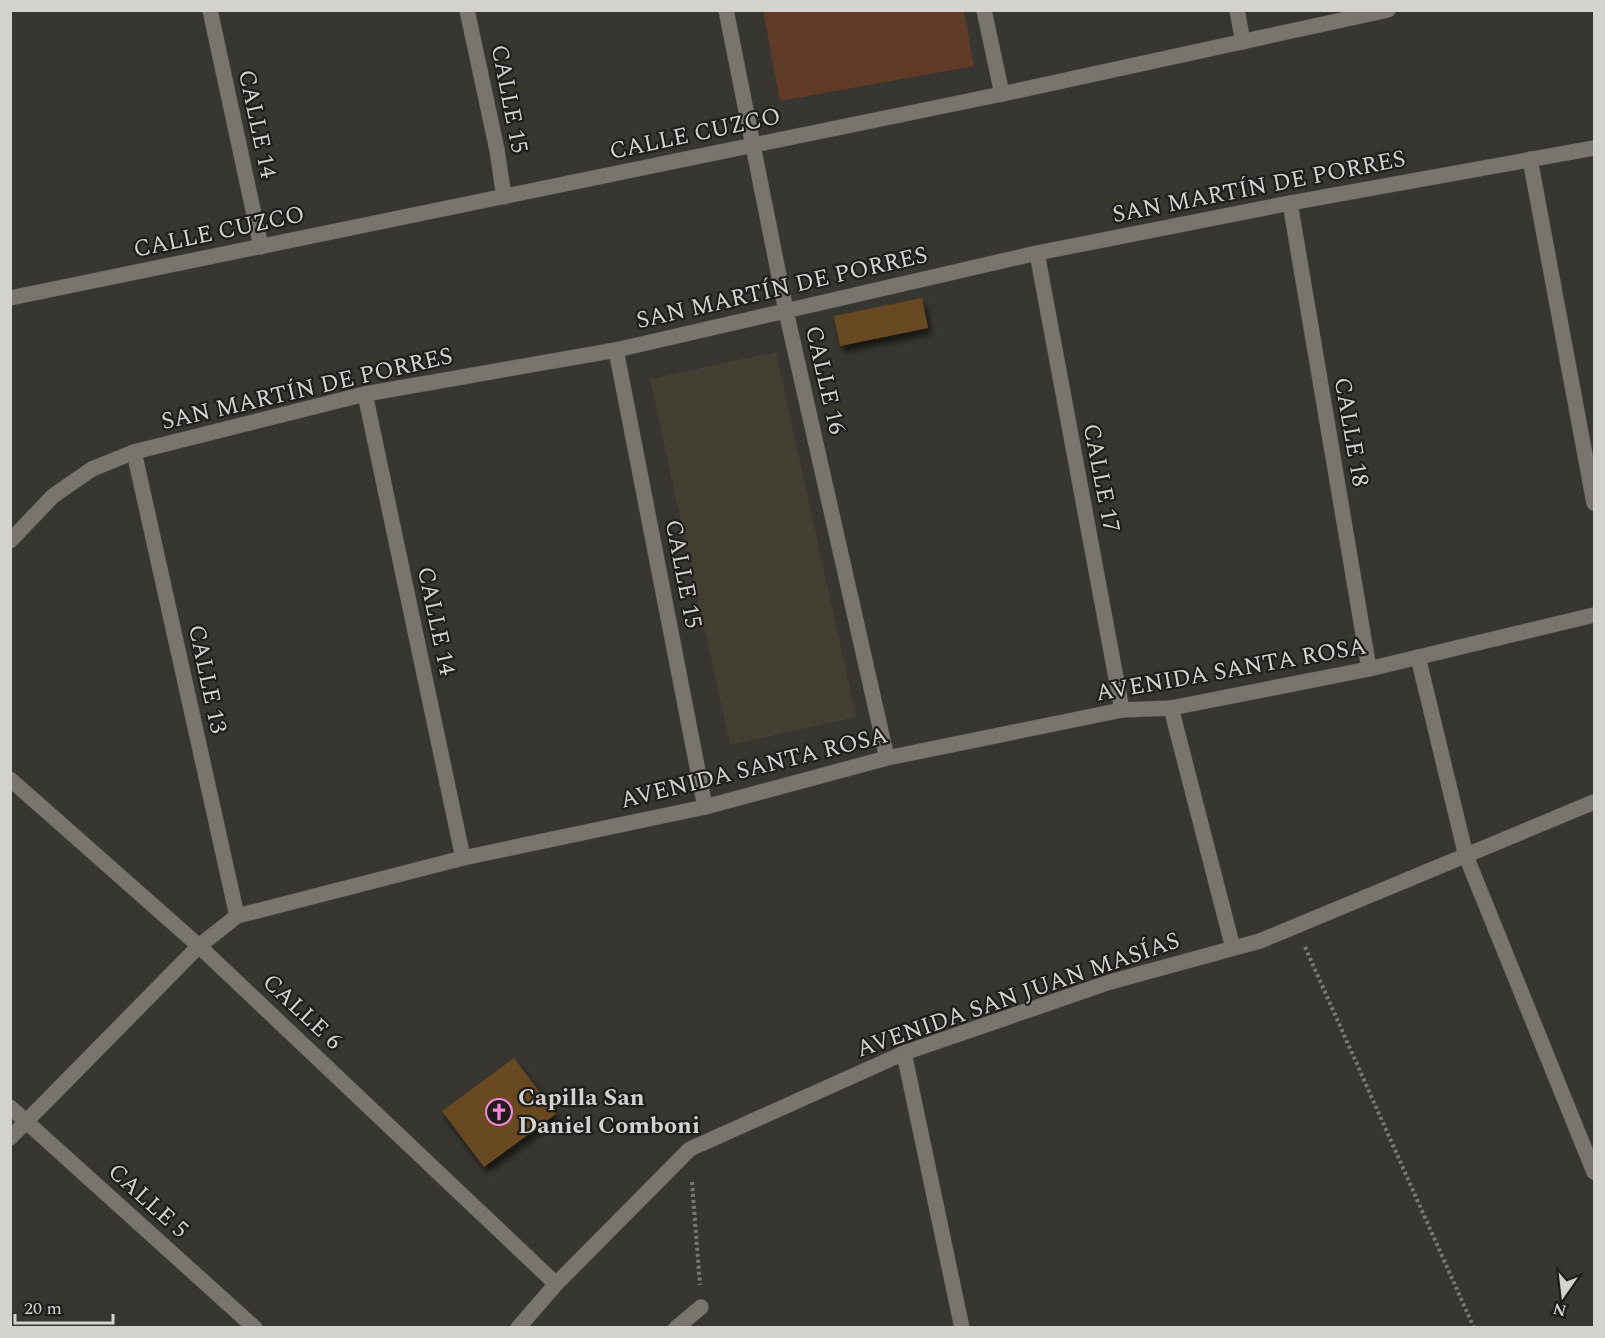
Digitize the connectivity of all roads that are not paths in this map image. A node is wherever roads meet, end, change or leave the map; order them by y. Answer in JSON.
{"nodes":[{"id":1,"x":210,"y":10,"type":"edge"},
{"id":2,"x":468,"y":10,"type":"edge"},
{"id":3,"x":726,"y":10,"type":"edge"},
{"id":4,"x":984,"y":10,"type":"edge"},
{"id":5,"x":1237,"y":10,"type":"edge"},
{"id":6,"x":1388,"y":10,"type":"edge"},
{"id":7,"x":1243,"y":42,"type":"junction"},
{"id":8,"x":1002,"y":94,"type":"junction"},
{"id":9,"x":754,"y":145,"type":"junction"},
{"id":10,"x":1594,"y":148,"type":"edge"},
{"id":11,"x":1530,"y":159,"type":"junction"},
{"id":12,"x":504,"y":197,"type":"junction"},
{"id":13,"x":1290,"y":203,"type":"junction"},
{"id":14,"x":261,"y":247,"type":"junction"},
{"id":15,"x":1037,"y":253,"type":"junction"},
{"id":16,"x":11,"y":298,"type":"edge"},
{"id":17,"x":786,"y":311,"type":"junction"},
{"id":18,"x":616,"y":350,"type":"junction"},
{"id":19,"x":364,"y":394,"type":"junction"},
{"id":20,"x":134,"y":452,"type":"junction"},
{"id":21,"x":1594,"y":503,"type":"edge"},
{"id":22,"x":10,"y":541,"type":"edge"},
{"id":23,"x":1594,"y":615,"type":"edge"},
{"id":24,"x":1418,"y":657,"type":"junction"},
{"id":25,"x":1369,"y":669,"type":"junction"},
{"id":26,"x":1171,"y":708,"type":"junction"},
{"id":27,"x":1122,"y":710,"type":"junction"},
{"id":28,"x":886,"y":758,"type":"junction"},
{"id":29,"x":10,"y":779,"type":"edge"},
{"id":30,"x":1594,"y":802,"type":"edge"},
{"id":31,"x":705,"y":807,"type":"junction"},
{"id":32,"x":1466,"y":856,"type":"junction"},
{"id":33,"x":463,"y":858,"type":"junction"},
{"id":34,"x":237,"y":916,"type":"junction"},
{"id":35,"x":199,"y":946,"type":"junction"},
{"id":36,"x":1233,"y":948,"type":"junction"},
{"id":37,"x":904,"y":1053,"type":"junction"},
{"id":38,"x":10,"y":1107,"type":"edge"},
{"id":39,"x":26,"y":1121,"type":"junction"},
{"id":40,"x":10,"y":1138,"type":"edge"},
{"id":41,"x":1594,"y":1172,"type":"edge"},
{"id":42,"x":556,"y":1284,"type":"junction"},
{"id":43,"x":701,"y":1307,"type":"road end"},
{"id":44,"x":255,"y":1328,"type":"edge"},
{"id":45,"x":518,"y":1328,"type":"edge"},
{"id":46,"x":676,"y":1328,"type":"edge"},
{"id":47,"x":962,"y":1328,"type":"edge"}],
"edges":[{"from":1,"to":14,"type":"street","name":"CALLE 14"},
{"from":2,"to":12,"type":"street","name":"CALLE 15"},
{"from":3,"to":9,"type":"street","name":"CALLE 16"},
{"from":4,"to":8,"type":"street"},
{"from":5,"to":7,"type":"street"},
{"from":6,"to":7,"type":"street","name":"CALLE CUZCO"},
{"from":7,"to":8,"type":"street","name":"CALLE CUZCO"},
{"from":8,"to":9,"type":"street","name":"CALLE CUZCO"},
{"from":9,"to":12,"type":"street","name":"CALLE CUZCO"},
{"from":9,"to":17,"type":"street","name":"CALLE 16"},
{"from":10,"to":11,"type":"street","name":"SAN MARTÍN DE PORRES"},
{"from":11,"to":13,"type":"street","name":"SAN MARTÍN DE PORRES"},
{"from":11,"to":21,"type":"street"},
{"from":12,"to":14,"type":"street","name":"CALLE CUZCO"},
{"from":13,"to":15,"type":"street","name":"SAN MARTÍN DE PORRES"},
{"from":13,"to":25,"type":"street","name":"CALLE 18"},
{"from":14,"to":16,"type":"street","name":"CALLE CUZCO"},
{"from":15,"to":17,"type":"street","name":"SAN MARTÍN DE PORRES"},
{"from":15,"to":27,"type":"street","name":"CALLE 17"},
{"from":17,"to":18,"type":"street","name":"SAN MARTÍN DE PORRES"},
{"from":17,"to":28,"type":"street","name":"CALLE 16"},
{"from":18,"to":19,"type":"street","name":"SAN MARTÍN DE PORRES"},
{"from":18,"to":31,"type":"street","name":"CALLE 15"},
{"from":19,"to":20,"type":"street","name":"SAN MARTÍN DE PORRES"},
{"from":19,"to":33,"type":"street","name":"CALLE 14"},
{"from":20,"to":22,"type":"street","name":"SAN MARTÍN DE PORRES"},
{"from":20,"to":34,"type":"street","name":"CALLE 13"},
{"from":23,"to":24,"type":"street","name":"AVENIDA SANTA ROSA"},
{"from":24,"to":25,"type":"street","name":"AVENIDA SANTA ROSA"},
{"from":24,"to":32,"type":"street"},
{"from":25,"to":26,"type":"street","name":"AVENIDA SANTA ROSA"},
{"from":26,"to":27,"type":"street","name":"AVENIDA SANTA ROSA"},
{"from":26,"to":36,"type":"street"},
{"from":27,"to":28,"type":"street","name":"AVENIDA SANTA ROSA"},
{"from":28,"to":31,"type":"street","name":"AVENIDA SANTA ROSA"},
{"from":29,"to":35,"type":"street","name":"CALLE 6"},
{"from":30,"to":32,"type":"street","name":"AVENIDA SAN JUAN MASÍAS"},
{"from":31,"to":33,"type":"street","name":"AVENIDA SANTA ROSA"},
{"from":32,"to":36,"type":"street","name":"AVENIDA SAN JUAN MASÍAS"},
{"from":32,"to":41,"type":"street"},
{"from":33,"to":34,"type":"street","name":"AVENIDA SANTA ROSA"},
{"from":34,"to":35,"type":"street","name":"AVENIDA SANTA ROSA"},
{"from":35,"to":39,"type":"street","name":"AVENIDA SANTA ROSA"},
{"from":35,"to":42,"type":"street","name":"CALLE 6"},
{"from":36,"to":37,"type":"street","name":"AVENIDA SAN JUAN MASÍAS"},
{"from":37,"to":42,"type":"street","name":"AVENIDA SAN JUAN MASÍAS"},
{"from":37,"to":47,"type":"street"},
{"from":38,"to":39,"type":"street","name":"CALLE 5"},
{"from":39,"to":40,"type":"street","name":"AVENIDA SANTA ROSA"},
{"from":39,"to":44,"type":"street","name":"CALLE 5"},
{"from":42,"to":45,"type":"street","name":"AVENIDA SAN JUAN MASÍAS"},
{"from":43,"to":46,"type":"street"}]}
